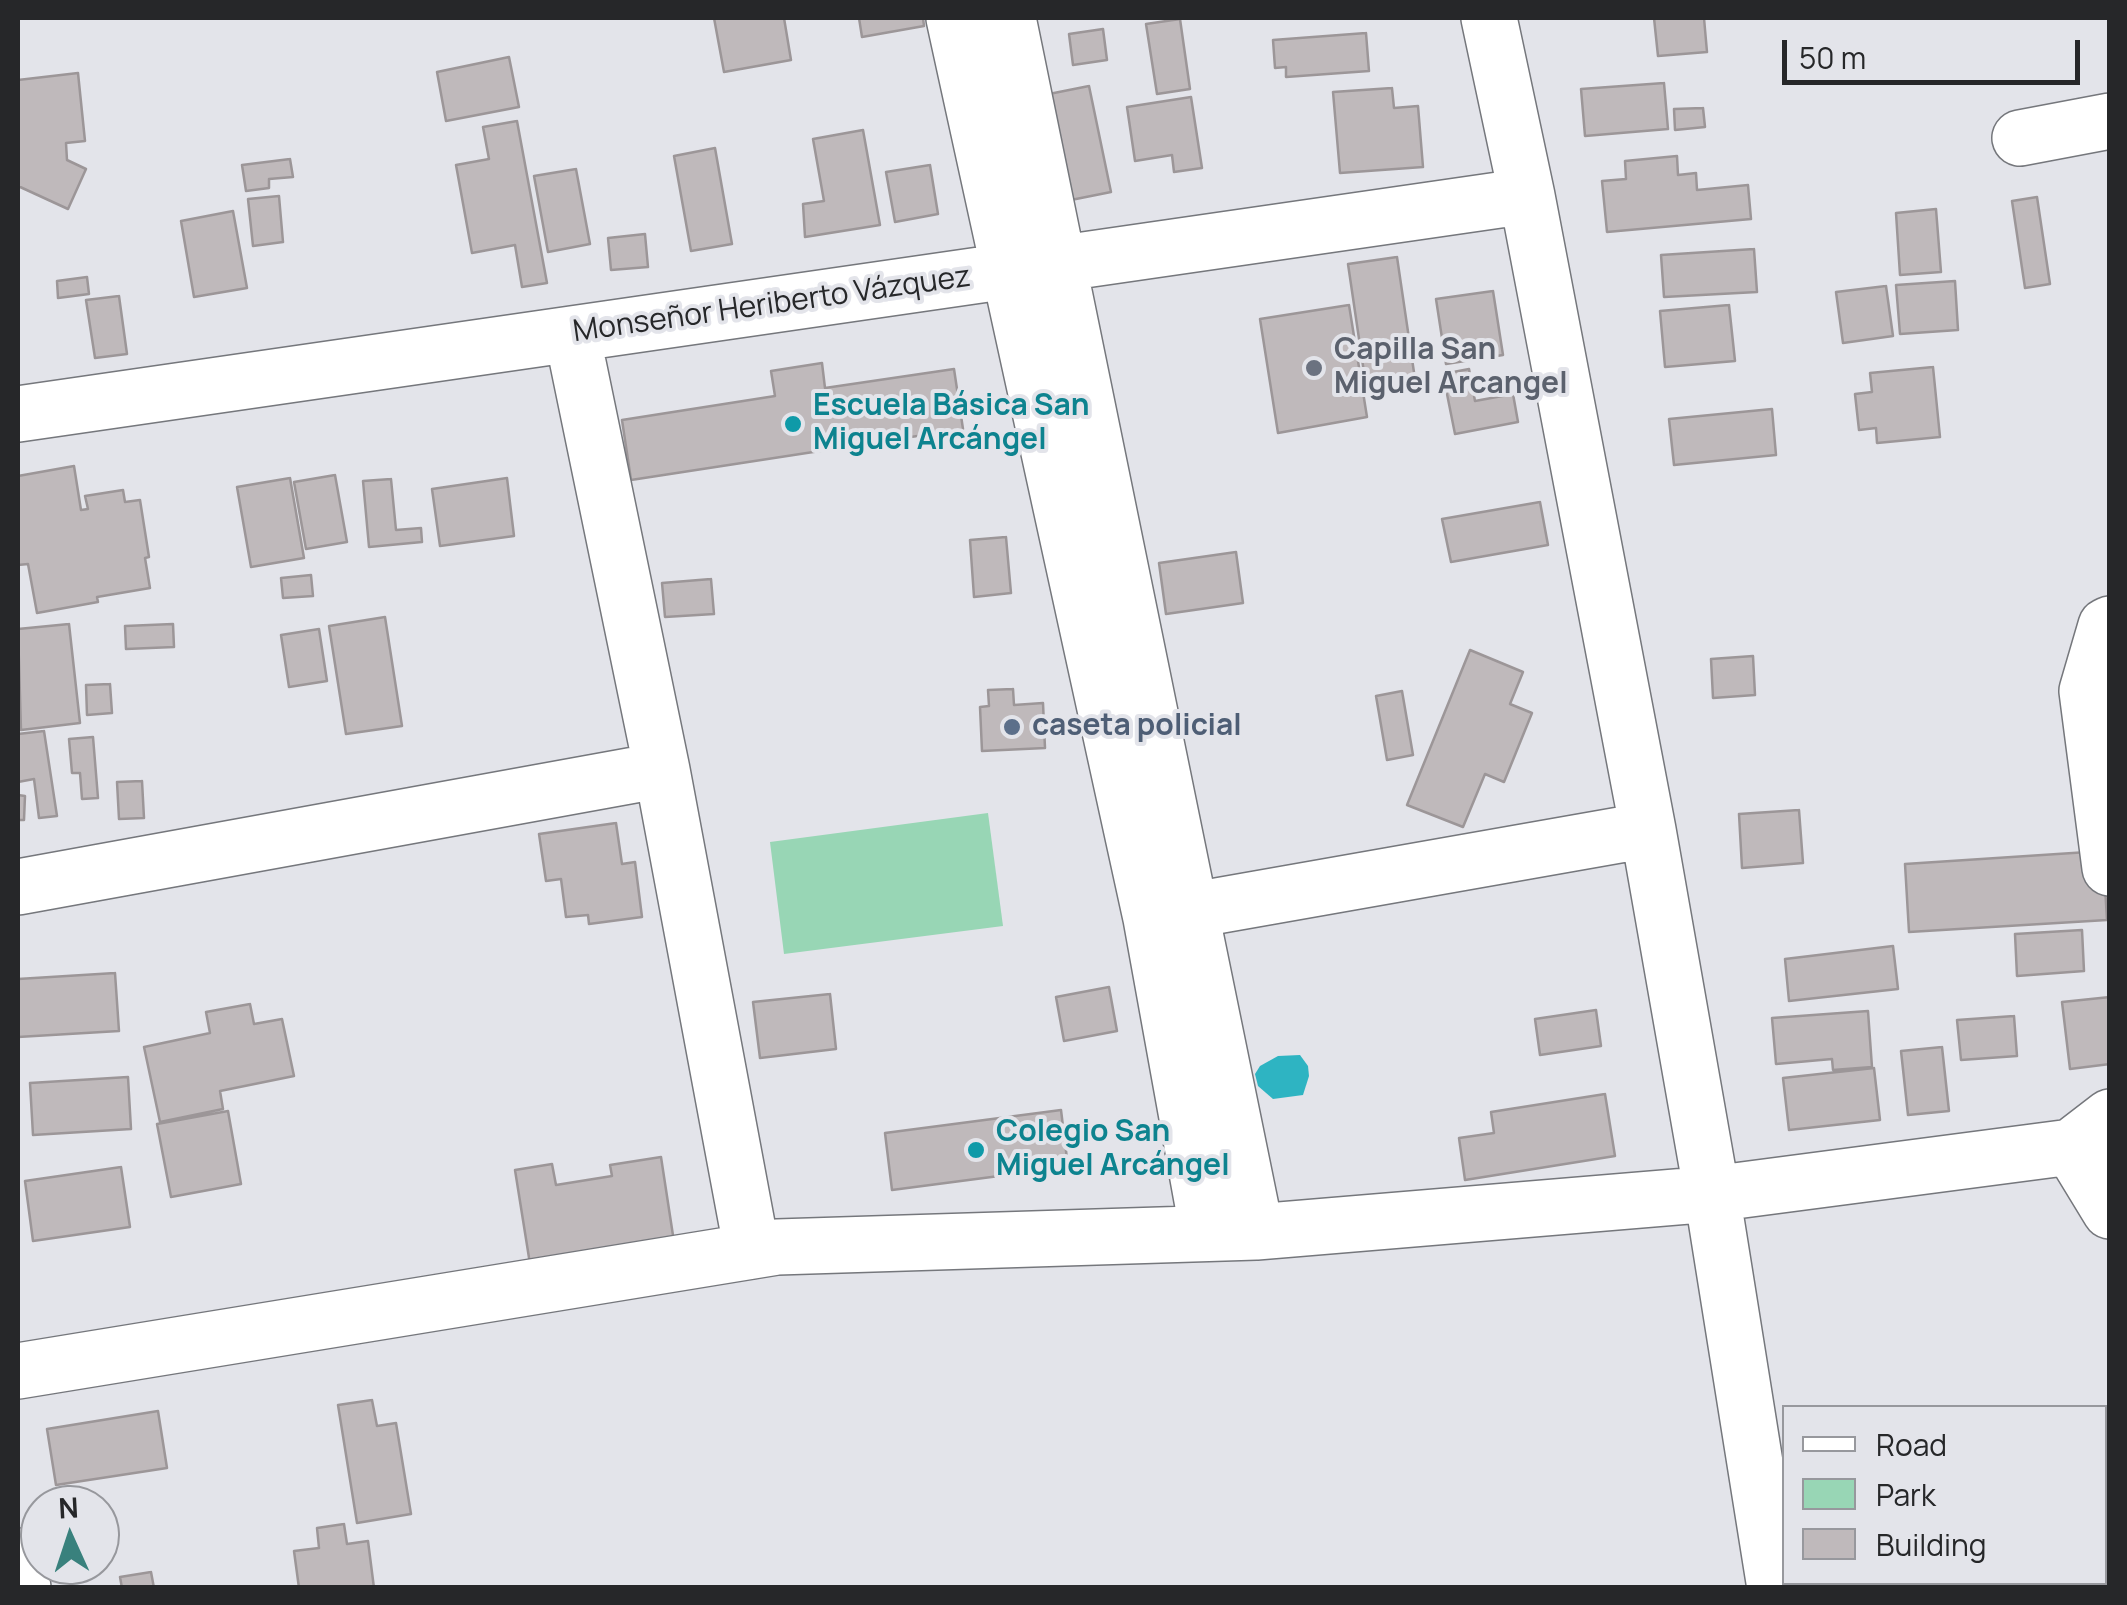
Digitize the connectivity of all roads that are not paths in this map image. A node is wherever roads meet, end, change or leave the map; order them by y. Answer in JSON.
{"nodes":[{"id":1,"x":954,"y":18,"type":"edge"},
{"id":2,"x":1008,"y":18,"type":"edge"},
{"id":3,"x":1489,"y":18,"type":"edge"},
{"id":4,"x":2110,"y":122,"type":"edge"},
{"id":5,"x":2020,"y":138,"type":"dead end"},
{"id":6,"x":1528,"y":196,"type":"junction"},
{"id":7,"x":1033,"y":267,"type":"junction"},
{"id":8,"x":572,"y":334,"type":"junction"},
{"id":9,"x":18,"y":414,"type":"edge"},
{"id":10,"x":2110,"y":624,"type":"edge"},
{"id":11,"x":662,"y":770,"type":"junction"},
{"id":12,"x":1648,"y":830,"type":"junction"},
{"id":13,"x":2110,"y":868,"type":"edge"},
{"id":14,"x":18,"y":887,"type":"edge"},
{"id":15,"x":1170,"y":914,"type":"junction"},
{"id":16,"x":2090,"y":1132,"type":"edge"},
{"id":17,"x":1712,"y":1194,"type":"junction"},
{"id":18,"x":2110,"y":1212,"type":"edge"},
{"id":19,"x":1232,"y":1233,"type":"junction"},
{"id":20,"x":752,"y":1252,"type":"junction"},
{"id":21,"x":18,"y":1371,"type":"edge"},
{"id":22,"x":18,"y":1556,"type":"edge"},
{"id":23,"x":22,"y":1588,"type":"edge"},
{"id":24,"x":1775,"y":1588,"type":"edge"}],
"edges":[{"from":1,"to":7,"type":"street"},
{"from":2,"to":7,"type":"street"},
{"from":3,"to":6,"type":"street"},
{"from":4,"to":5,"type":"street"},
{"from":6,"to":7,"type":"street","name":"Monseñor Heriberto Vázquez"},
{"from":6,"to":12,"type":"street"},
{"from":7,"to":8,"type":"street","name":"Monseñor Heriberto Vázquez"},
{"from":7,"to":15,"type":"street"},
{"from":8,"to":9,"type":"street","name":"Monseñor Heriberto Vázquez"},
{"from":8,"to":11,"type":"street"},
{"from":10,"to":13,"type":"street"},
{"from":11,"to":14,"type":"street"},
{"from":11,"to":20,"type":"street"},
{"from":12,"to":15,"type":"street"},
{"from":12,"to":17,"type":"street"},
{"from":15,"to":19,"type":"street"},
{"from":16,"to":17,"type":"street"},
{"from":16,"to":18,"type":"street"},
{"from":17,"to":19,"type":"street"},
{"from":17,"to":24,"type":"street"},
{"from":19,"to":20,"type":"street"},
{"from":20,"to":21,"type":"street"},
{"from":22,"to":23,"type":"street"}]}
